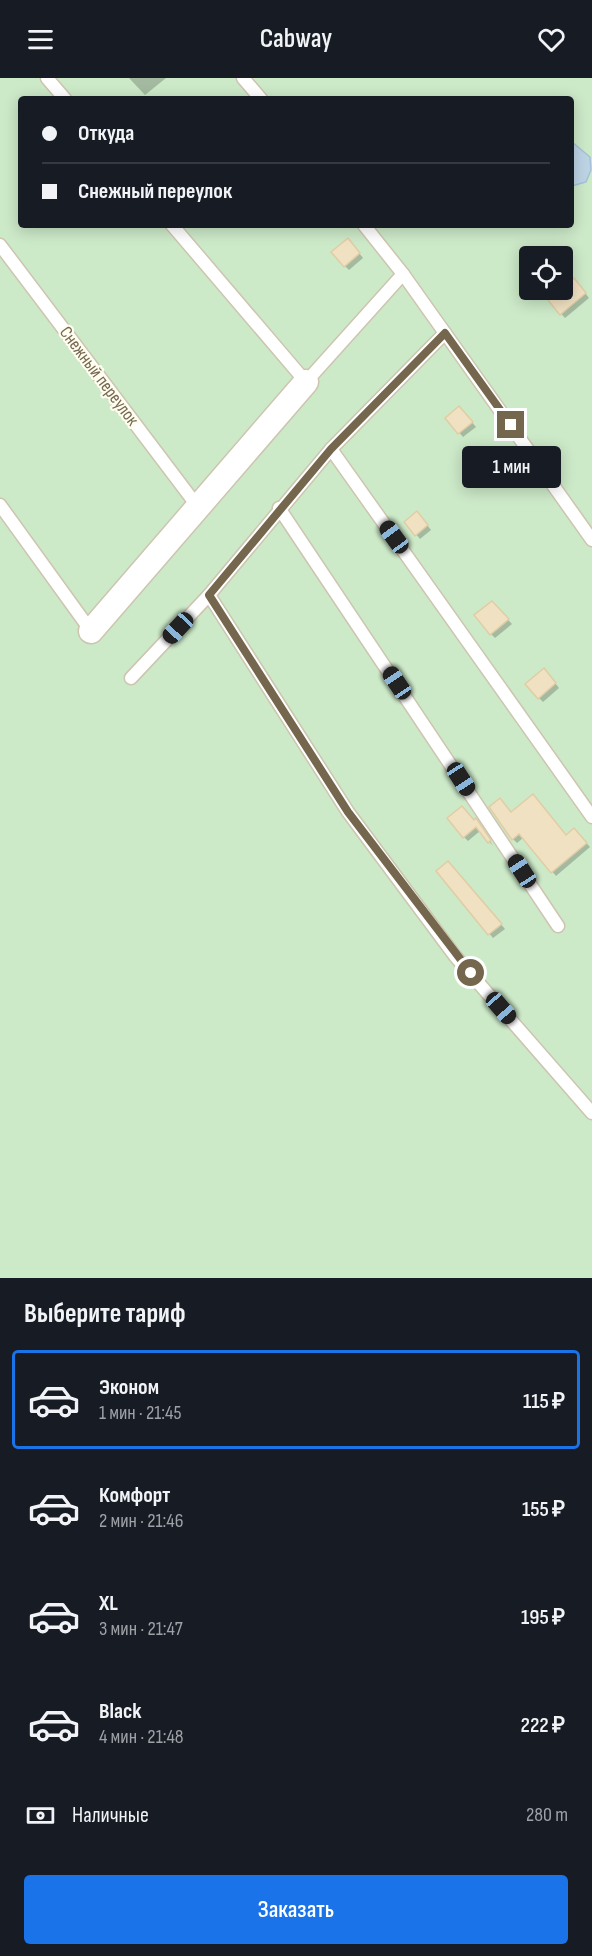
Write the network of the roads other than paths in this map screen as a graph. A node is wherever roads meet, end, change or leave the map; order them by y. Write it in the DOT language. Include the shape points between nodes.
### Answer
graph roads {
  1 [pos="47,78"];
  2 [pos="243,78"];
  3 [pos="62,96"];
  4 [pos="258,96"];
  5 [pos="175,228"];
  6 [pos="366,228"];
  7 [pos="0,245"];
  8 [pos="403,274"];
  9 [pos="445,333"];
  10 [pos="306,382"];
  11 [pos="331,449"];
  12 [pos="0,505"];
  13 [pos="198,507"];
  14 [pos="279,508"];
  15 [pos="592,540"];
  16 [pos="209,595"];
  17 [pos="91,631"];
  18 [pos="131,678"];
  19 [pos="592,817"];
  20 [pos="558,926"];
  21 [pos="592,1113"];
  1 -- 3 [label="lane"];
  2 -- 4 [label="lane"];
  5 -- 10 [label="lane"];
  6 -- 8 [label="lane"];
  7 -- 13 [label="lane, Снежный переулок"];
  8 -- 9 [label="lane"];
  8 -- 10 [label="lane"];
  9 -- 11 [label="lane"];
  9 -- 15 [label="lane"];
  10 -- 13 [label="street"];
  11 -- 14 [label="lane"];
  11 -- 19 [label="lane"];
  12 -- 17 [label="lane"];
  13 -- 17 [label="street"];
  14 -- 16 [label="lane"];
  14 -- 20 [label="lane"];
  16 -- 18 [label="lane"];
  16 -- 21 [label="lane" via="370,841 455,956"];
}
